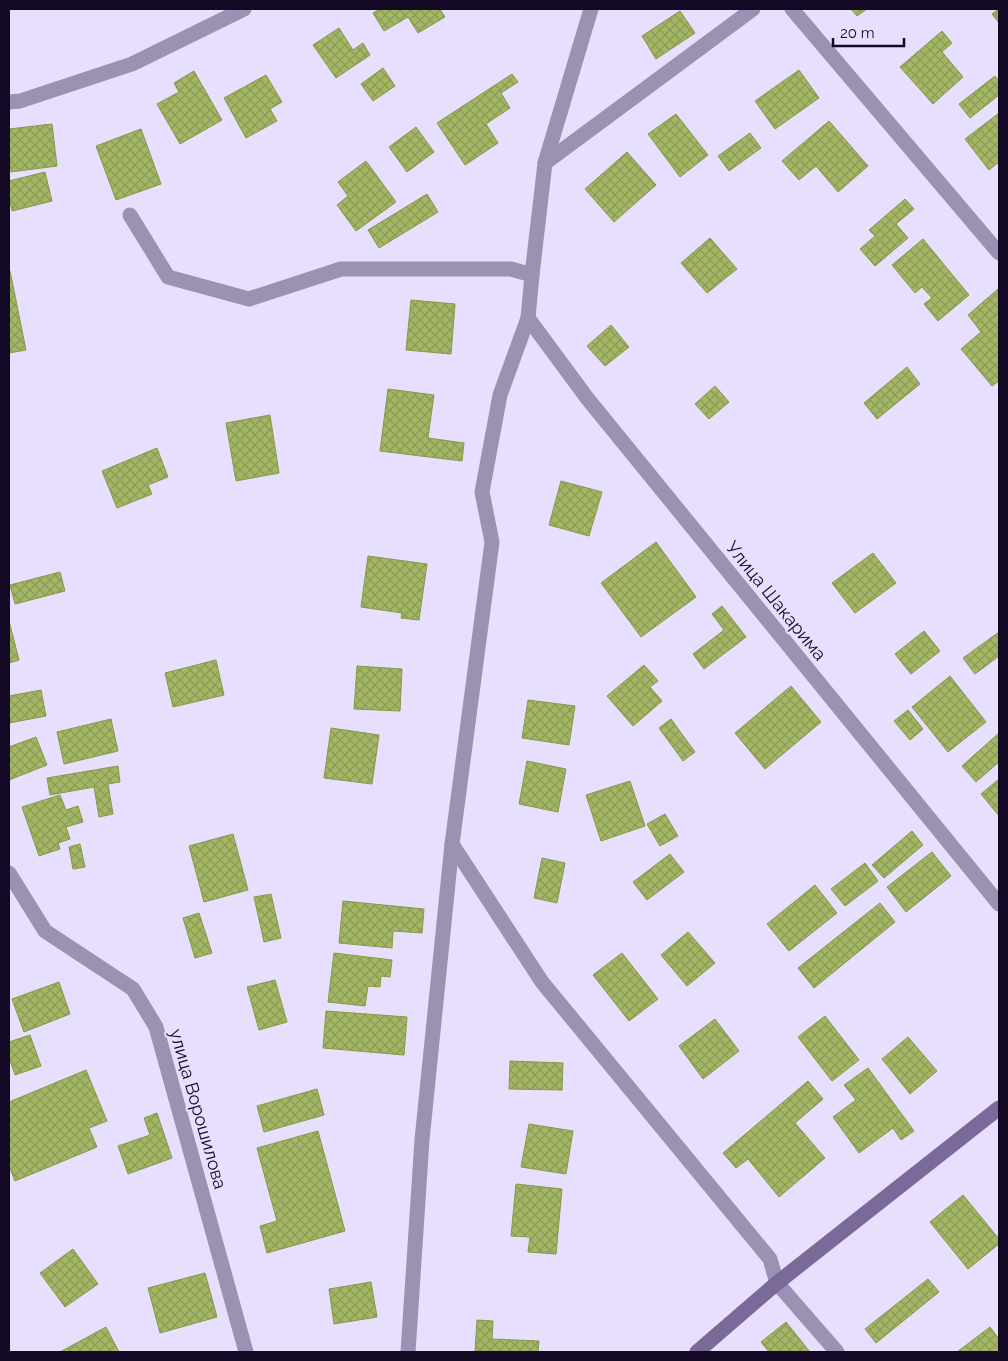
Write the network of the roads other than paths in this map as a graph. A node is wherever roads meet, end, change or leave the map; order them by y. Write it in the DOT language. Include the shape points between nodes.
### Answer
graph roads {
  1 [pos="244,9"];
  2 [pos="591,9"];
  3 [pos="754,9"];
  4 [pos="792,9"];
  5 [pos="9,102"];
  6 [pos="545,163"];
  7 [pos="130,215"];
  8 [pos="999,253"];
  9 [pos="532,274"];
  10 [pos="528,318"];
  11 [pos="452,844"];
  12 [pos="9,873"];
  13 [pos="999,904"];
  14 [pos="999,1108"];
  15 [pos="777,1283"];
  16 [pos="246,1352"];
  17 [pos="408,1352"];
  18 [pos="697,1352"];
  19 [pos="837,1352"];
  1 -- 5 [label="street" via="132,64"];
  2 -- 6 [label="street"];
  3 -- 6 [label="street"];
  4 -- 8 [label="street"];
  6 -- 9 [label="street"];
  7 -- 9 [label="street" via="168,277 248,299 341,269 511,269"];
  9 -- 10 [label="street"];
  10 -- 11 [label="street" via="500,395 482,492 492,542"];
  10 -- 13 [label="street, Улица Шакарима" via="587,398"];
  11 -- 15 [label="street" via="542,982 770,1259"];
  11 -- 17 [label="street" via="422,1140"];
  12 -- 16 [label="street, улица Ворошилова" via="45,931 133,989 156,1027"];
  14 -- 15 [label="street"];
  15 -- 18 [label="street"];
  15 -- 19 [label="street"];
}
